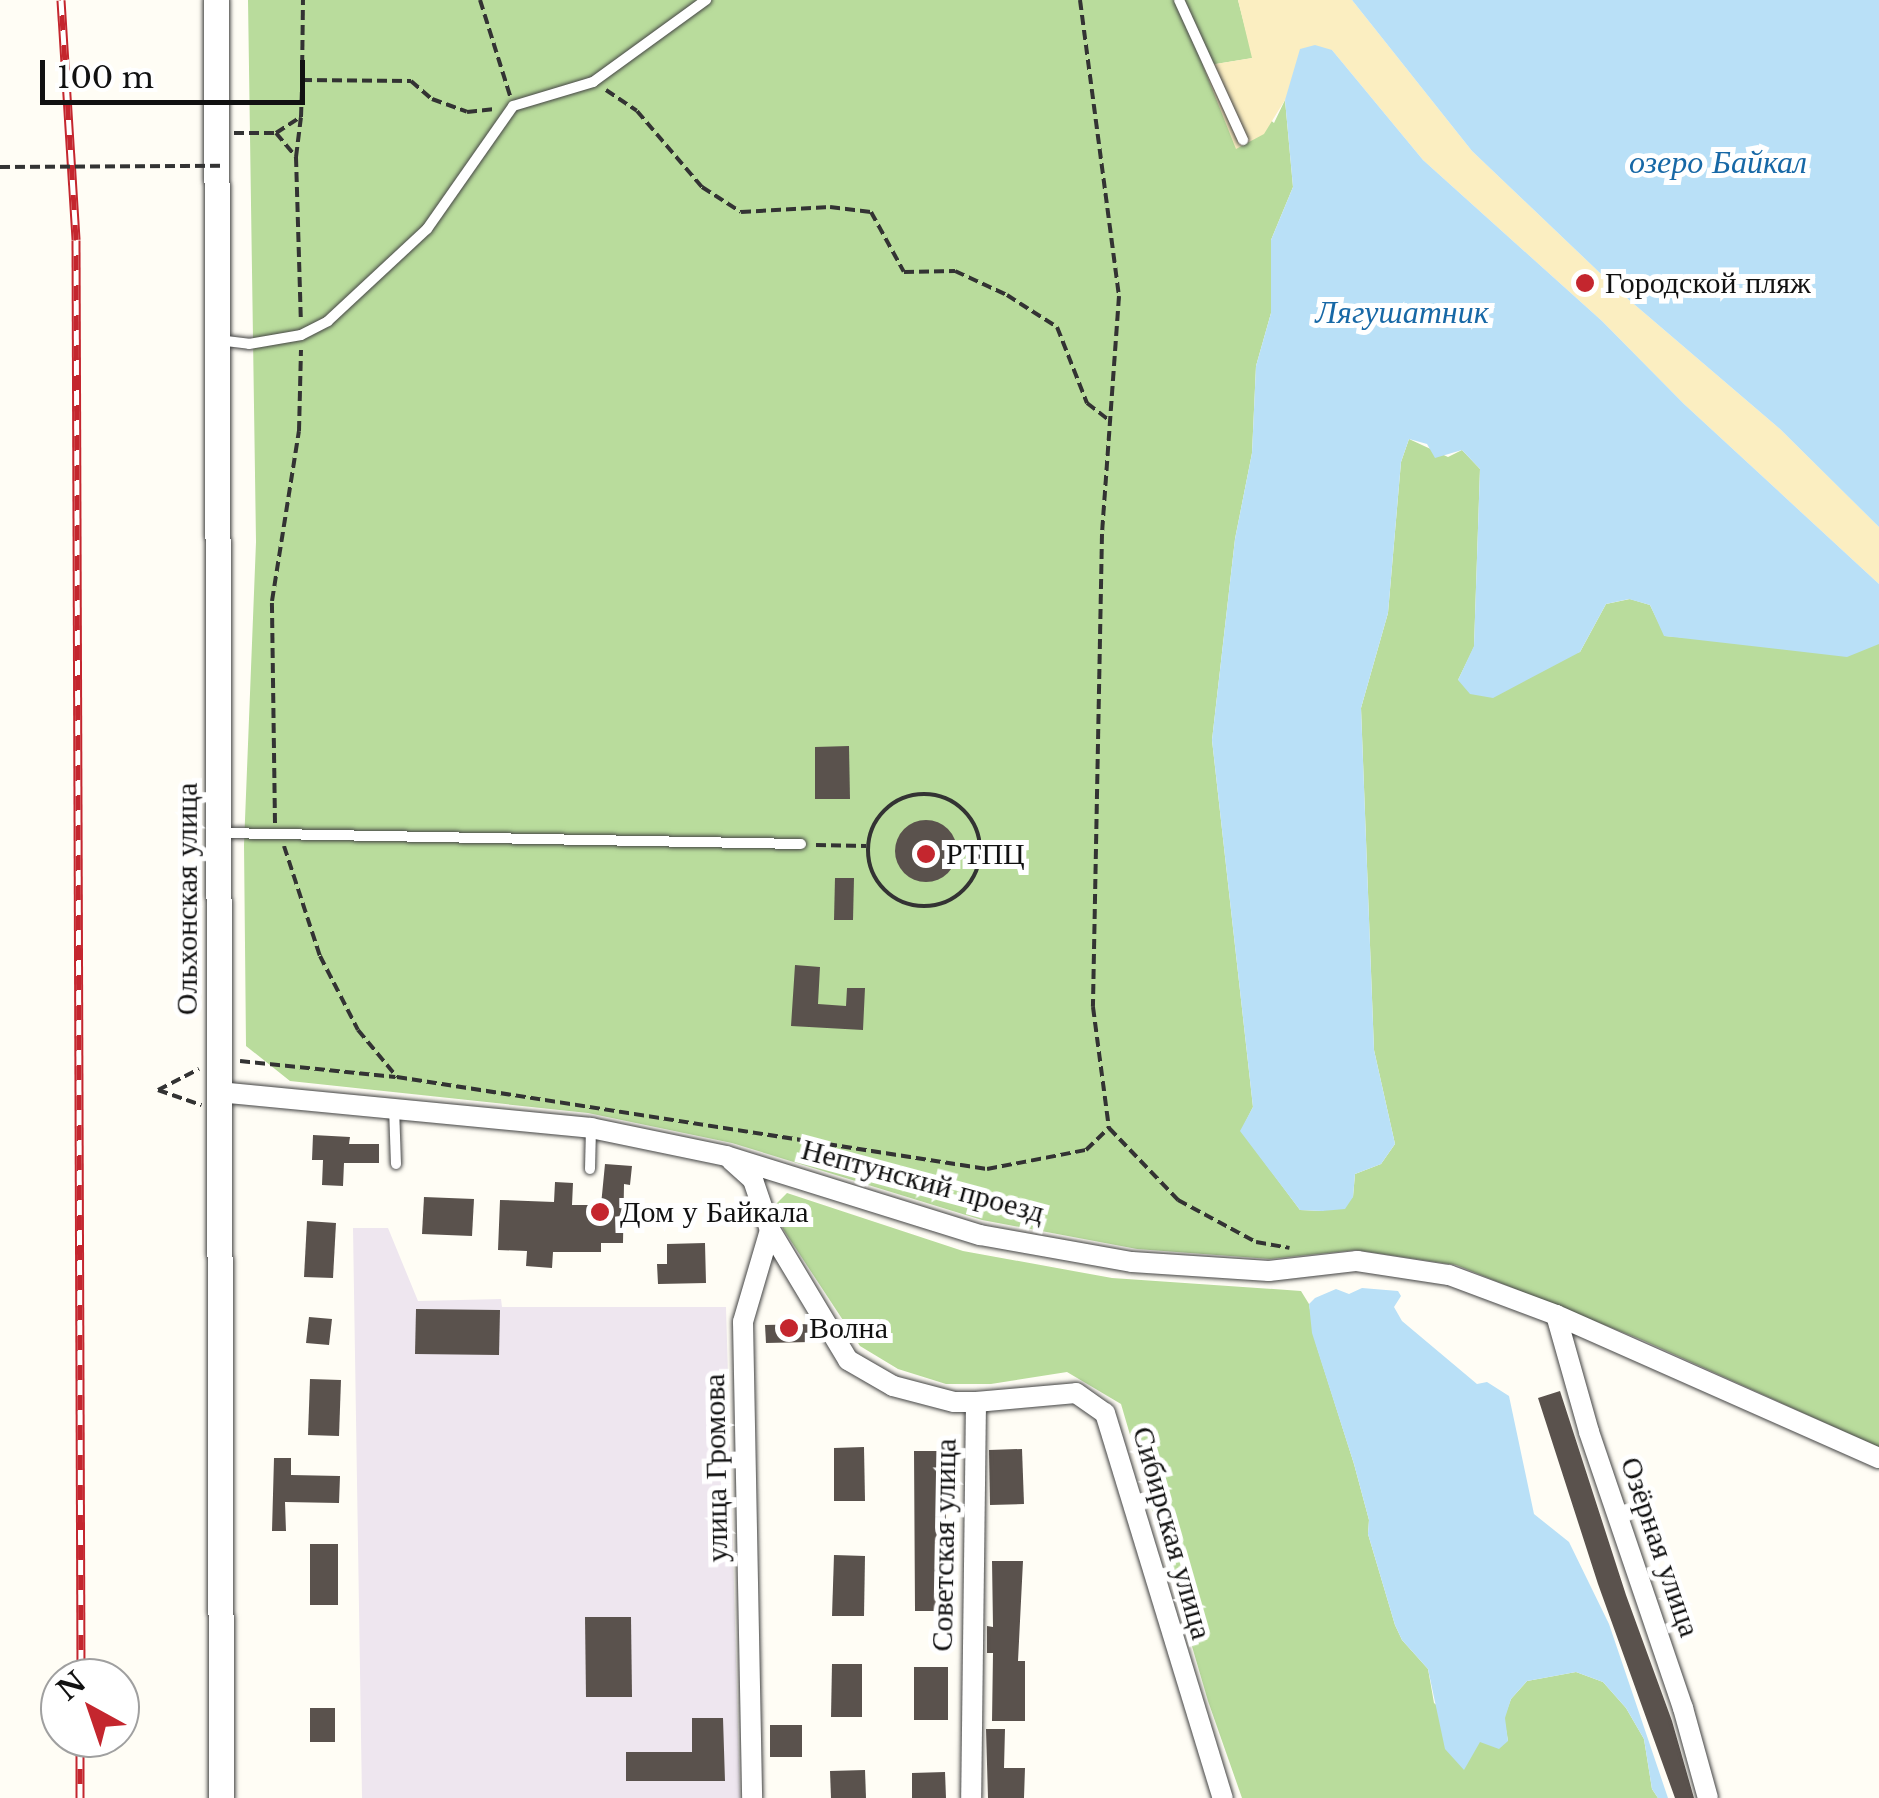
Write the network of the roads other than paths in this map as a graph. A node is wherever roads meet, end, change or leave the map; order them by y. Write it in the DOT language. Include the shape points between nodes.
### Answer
graph roads {
  1 [pos="216,0"];
  2 [pos="706,0"];
  3 [pos="1179,0"];
  4 [pos="1243,140"];
  5 [pos="218,340"];
  6 [pos="222,833"];
  7 [pos="801,844"];
  8 [pos="218,1102"];
  9 [pos="394,1106"];
  10 [pos="591,1128"];
  11 [pos="726,1156"];
  12 [pos="396,1164"];
  13 [pos="590,1169"];
  14 [pos="770,1230"];
  15 [pos="1556,1315"];
  16 [pos="976,1402"];
  17 [pos="1879,1458"];
  18 [pos="221,1798"];
  19 [pos="752,1798"];
  20 [pos="971,1798"];
  21 [pos="1223,1798"];
  22 [pos="1708,1798"];
  1 -- 5 [label="street, Ольхонская улица"];
  2 -- 5 [label="lane" via="593,82 513,106 427,229 328,320 302,335 249,344"];
  3 -- 4 [label="lane"];
  5 -- 6 [label="street, Ольхонская улица"];
  6 -- 7 [label="lane"];
  6 -- 8 [label="street, Ольхонская улица"];
  8 -- 9 [label="street, Нептунский проезд"];
  8 -- 18 [label="street, Ольхонская улица"];
  9 -- 10 [label="street, Нептунский проезд"];
  9 -- 12 [label="lane"];
  10 -- 11 [label="street, Нептунский проезд"];
  10 -- 13 [label="lane"];
  11 -- 14 [label="street" via="753,1180"];
  11 -- 15 [label="street, Нептунский проезд" via="980,1234 1212,1270 1357,1262 1449,1275"];
  14 -- 16 [label="street, Советская улица" via="848,1360 893,1386"];
  14 -- 19 [label="street, улица Громова" via="743,1322"];
  15 -- 17 [label="street, Нептунский проезд"];
  15 -- 22 [label="street, Озёрная улица"];
  16 -- 20 [label="street, Советская улица"];
  16 -- 21 [label="street, Сибирская улица" via="1076,1393 1105,1413"];
}
